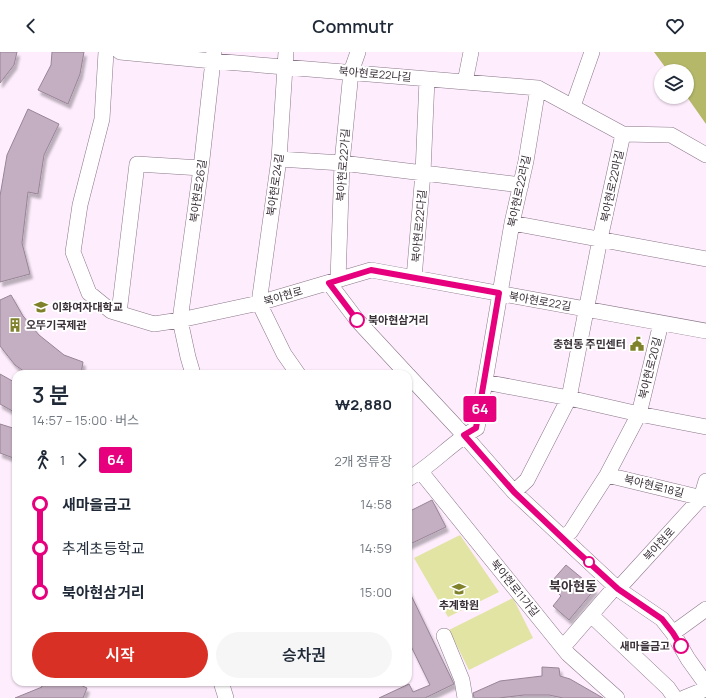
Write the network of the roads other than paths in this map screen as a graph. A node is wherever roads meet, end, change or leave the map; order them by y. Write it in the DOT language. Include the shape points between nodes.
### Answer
graph roads {
  1 [pos="106,52"];
  2 [pos="120,52"];
  3 [pos="286,52"];
  4 [pos="358,52"];
  5 [pos="471,52"];
  6 [pos="592,52"];
  7 [pos="214,57"];
  8 [pos="285,67"];
  9 [pos="351,72"];
  10 [pos="427,78"];
  11 [pos="465,82"];
  12 [pos="538,88"];
  13 [pos="573,106"];
  14 [pos="623,134"];
  15 [pos="706,155"];
  16 [pos="279,159"];
  17 [pos="342,163"];
  18 [pos="201,168"];
  19 [pos="424,173"];
  20 [pos="521,186"];
  21 [pos="512,224"];
  22 [pos="600,239"];
  23 [pos="706,259"];
  24 [pos="414,278"];
  25 [pos="334,281"];
  26 [pos="499,293"];
  27 [pos="259,302"];
  28 [pos="586,309"];
  29 [pos="119,313"];
  30 [pos="180,320"];
  31 [pos="661,322"];
  32 [pos="706,330"];
  33 [pos="192,370"];
  34 [pos="295,370"];
  35 [pos="404,370"];
  36 [pos="412,378"];
  37 [pos="485,382"];
  38 [pos="569,398"];
  39 [pos="639,414"];
  40 [pos="706,427"];
  41 [pos="464,435"];
  42 [pos="606,475"];
  43 [pos="414,476"];
  44 [pos="706,480"];
  45 [pos="514,492"];
  46 [pos="703,499"];
  47 [pos="563,538"];
  48 [pos="616,588"];
  49 [pos="706,609"];
  50 [pos="591,615"];
  51 [pos="673,633"];
  52 [pos="444,636"];
  53 [pos="563,647"];
  54 [pos="706,684"];
  55 [pos="222,686"];
  56 [pos="706,689"];
  57 [pos="226,698"];
  58 [pos="465,698"];
  59 [pos="617,698"];
  60 [pos="675,698"];
  61 [pos="684,698"];
  1 -- 29 [label="street, 북아현로" via="102,118 80,205 73,252 89,293 111,311"];
  2 -- 7 [label="street"];
  3 -- 8 [label="street, 북아현로24길"];
  4 -- 9 [label="street, 북아현로22가길"];
  5 -- 11 [label="street"];
  6 -- 13 [label="street"];
  7 -- 8 [label="street"];
  7 -- 18 [label="street, 북아현로26길"];
  8 -- 9 [label="street, 북아현로22나길"];
  8 -- 16 [label="street, 북아현로24길"];
  9 -- 10 [label="street, 북아현로22나길"];
  9 -- 17 [label="street, 북아현로22가길"];
  10 -- 11 [label="street, 북아현로22나길"];
  10 -- 19 [label="street, 북아현로22다길"];
  11 -- 12 [label="street, 북아현로22나길"];
  12 -- 13 [label="street, 북아현로22나길"];
  12 -- 20 [label="street, 북아현로22라길"];
  13 -- 14 [label="street, 북아현로22나길"];
  14 -- 15 [label="street, 북아현로22나길" via="671,135"];
  14 -- 22 [label="street, 북아현로22마길"];
  16 -- 17 [label="street"];
  16 -- 27 [label="street, 북아현로24길"];
  17 -- 19 [label="street"];
  17 -- 25 [label="street, 북아현로22가길"];
  18 -- 29 [label="street" via="137,164"];
  18 -- 30 [label="street, 북아현로26길"];
  19 -- 20 [label="street, 북아현로22다길"];
  19 -- 24 [label="street, 북아현로22다길"];
  20 -- 21 [label="street, 북아현로22라길"];
  21 -- 22 [label="street"];
  21 -- 26 [label="street, 북아현로22라길"];
  22 -- 23 [label="street"];
  22 -- 28 [label="street, 북아현로22길"];
  24 -- 25 [label="street, 북아현로22길" via="371,270"];
  24 -- 26 [label="street, 북아현로22길"];
  25 -- 27 [label="street, 북아현로"];
  25 -- 35 [label="street" via="357,320"];
  26 -- 28 [label="street, 북아현로22길"];
  26 -- 37 [label="street"];
  27 -- 30 [label="street, 북아현로"];
  27 -- 34 [label="street" via="284,354"];
  28 -- 31 [label="street, 북아현로22길"];
  28 -- 38 [label="street"];
  29 -- 30 [label="street, 북아현로" via="154,324"];
  30 -- 33 [label="street"];
  31 -- 32 [label="street, 북아현로22길"];
  31 -- 39 [label="street, 북아현로20길"];
  36 -- 41 [label="street"];
  37 -- 38 [label="street, 북아현로20길"];
  37 -- 41 [label="street" via="476,428"];
  38 -- 39 [label="street, 북아현로20길"];
  38 -- 45 [label="street" via="527,480"];
  39 -- 40 [label="street, 북아현로20길"];
  39 -- 42 [label="street, 북아현로18길"];
  41 -- 43 [label="street"];
  41 -- 45 [label="street"];
  42 -- 46 [label="street, 북아현로18길"];
  42 -- 47 [label="street, 북아현로18길" via="571,531"];
  43 -- 53 [label="street, 북아현로11가길"];
  44 -- 46 [label="street"];
  45 -- 47 [label="street"];
  46 -- 48 [label="street, 북아현로"];
  47 -- 48 [label="street"];
  48 -- 50 [label="street, 북아현로"];
  48 -- 51 [label="street" via="662,619"];
  49 -- 51 [label="street"];
  50 -- 53 [label="street, 북아현로"];
  50 -- 60 [label="street" via="668,688"];
  51 -- 54 [label="street"];
  52 -- 58 [label="street" via="462,680"];
  53 -- 59 [label="street, 북아현로11가길"];
  55 -- 57 [label="street"];
  56 -- 61 [label="street"];
}
